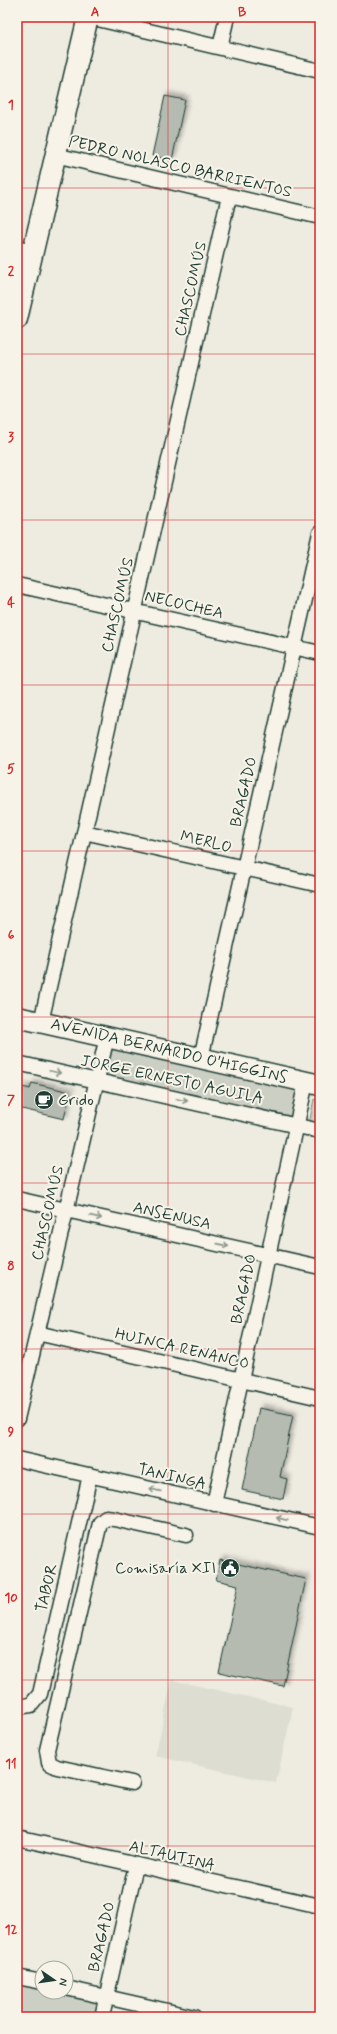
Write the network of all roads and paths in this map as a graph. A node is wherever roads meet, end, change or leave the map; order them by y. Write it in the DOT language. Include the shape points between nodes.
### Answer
graph roads {
  1 [pos="88,17"];
  2 [pos="227,17"];
  3 [pos="220,48"];
  4 [pos="320,71"];
  5 [pos="55,155"];
  6 [pos="230,196"];
  7 [pos="320,217"];
  8 [pos="25,251"];
  9 [pos="17,319"];
  10 [pos="320,533"];
  11 [pos="17,585"];
  12 [pos="134,612"];
  13 [pos="294,648"];
  14 [pos="320,653"];
  15 [pos="84,832"];
  16 [pos="244,868"];
  17 [pos="320,885"];
  18 [pos="17,1017"];
  19 [pos="41,1022"];
  20 [pos="107,1037"];
  21 [pos="201,1058"];
  22 [pos="17,1064"];
  23 [pos="96,1081"];
  24 [pos="313,1084"];
  25 [pos="297,1125"];
  26 [pos="320,1131"];
  27 [pos="17,1199"];
  28 [pos="66,1210"];
  29 [pos="268,1256"];
  30 [pos="320,1267"];
  31 [pos="37,1333"];
  32 [pos="241,1380"];
  33 [pos="320,1398"];
  34 [pos="17,1420"];
  35 [pos="17,1459"];
  36 [pos="90,1475"];
  37 [pos="214,1504"];
  38 [pos="320,1527"];
  39 [pos="186,1535"];
  40 [pos="54,1634"];
  41 [pos="72,1637"];
  42 [pos="17,1707"];
  43 [pos="132,1783"];
  44 [pos="17,1838"];
  45 [pos="136,1865"];
  46 [pos="320,1906"];
  47 [pos="17,1976"];
  48 [pos="34,1980"];
  49 [pos="74,1990"];
  50 [pos="106,1997"];
  51 [pos="102,2017"];
  52 [pos="194,2017"];
  1 -- 3 [label="street"];
  1 -- 5 [label="main road"];
  2 -- 3 [label="street"];
  3 -- 4 [label="street"];
  5 -- 6 [label="street, PEDRO NOLASCO BARRIENTOS"];
  5 -- 8 [label="main road"];
  6 -- 7 [label="street, PEDRO NOLASCO BARRIENTOS"];
  6 -- 12 [label="street, CHASCOMÚS"];
  8 -- 9 [label="main road"];
  10 -- 13 [label="street, BRAGADO"];
  11 -- 12 [label="street, NECOCHEA"];
  12 -- 13 [label="street, NECOCHEA"];
  12 -- 15 [label="street, CHASCOMÚS"];
  13 -- 14 [label="street, NECOCHEA"];
  13 -- 16 [label="street, BRAGADO"];
  15 -- 16 [label="street, MERLO"];
  15 -- 19 [label="street, CHASCOMÚS"];
  16 -- 17 [label="street, MERLO"];
  16 -- 21 [label="street, BRAGADO"];
  18 -- 19 [label="main road, AVENIDA BERNARDO O'HIGGINS"];
  19 -- 20 [label="main road, AVENIDA BERNARDO O'HIGGINS"];
  20 -- 21 [label="main road, AVENIDA BERNARDO O'HIGGINS"];
  20 -- 23 [label="street, CHASCOMÚS"];
  21 -- 24 [label="main road, AVENIDA BERNARDO O'HIGGINS"];
  22 -- 23 [label="street, JORGE ERNESTO AGUILA, one-way"];
  23 -- 25 [label="street, JORGE ERNESTO AGUILA, one-way"];
  23 -- 28 [label="street, CHASCOMÚS"];
  24 -- 25 [label="street, BRAGADO"];
  25 -- 26 [label="street, JORGE ERNESTO AGUILA"];
  25 -- 29 [label="street, BRAGADO"];
  27 -- 28 [label="street, ANSENUSA"];
  28 -- 29 [label="street, ANSENUSA, one-way"];
  28 -- 31 [label="street, CHASCOMÚS"];
  29 -- 30 [label="street, ANSENUSA"];
  29 -- 32 [label="street, BRAGADO"];
  31 -- 32 [label="street, HUINCA RENANCO"];
  31 -- 34 [label="street, CHASCOMÚS"];
  32 -- 33 [label="street, HUINCA RENANCO"];
  32 -- 37 [label="street, BRAGADO"];
  35 -- 36 [label="street, TANINGA"];
  37 -- 36 [label="street, TANINGA, one-way"];
  36 -- 40 [label="street, TABOR"];
  38 -- 37 [label="street, TANINGA, one-way"];
  39 -- 41 [label="street" via="106,1518 100,1523"];
  40 -- 41 [label="street"];
  40 -- 42 [label="street, TABOR" via="40,1694 31,1705"];
  41 -- 43 [label="street" via="47,1750 49,1763 57,1767"];
  44 -- 45 [label="street, ALTAUTINA"];
  45 -- 46 [label="street, ALTAUTINA"];
  45 -- 50 [label="street, BRAGADO"];
  47 -- 48 [label="street"];
  49 -- 50 [label="street"];
  50 -- 51 [label="street, BRAGADO"];
  50 -- 52 [label="street"];
}
